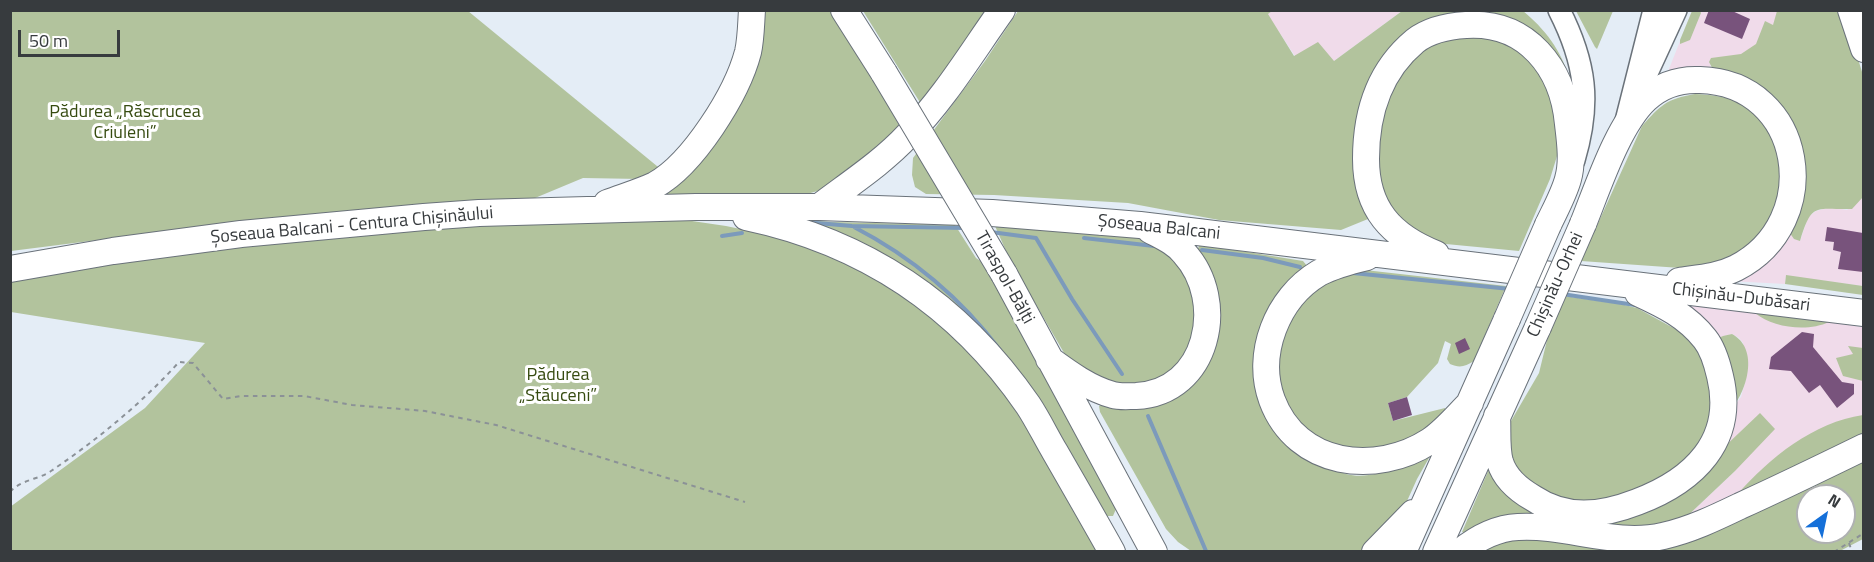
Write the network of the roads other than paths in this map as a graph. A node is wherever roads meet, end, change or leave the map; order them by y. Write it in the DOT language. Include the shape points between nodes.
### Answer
graph roads {
  1 [pos="752,10"];
  2 [pos="844,10"];
  3 [pos="1002,10"];
  4 [pos="1559,10"];
  5 [pos="1654,10"];
  6 [pos="1676,10"];
  7 [pos="1851,10"];
  8 [pos="1863,49"];
  9 [pos="1631,106"];
  10 [pos="1623,130"];
  11 [pos="1569,178"];
  12 [pos="696,207"];
  13 [pos="819,207"];
  14 [pos="589,210"];
  15 [pos="1140,225"];
  16 [pos="1381,254"];
  17 [pos="1464,265"];
  18 [pos="10,269"];
  19 [pos="1619,284"];
  20 [pos="1650,287"];
  21 [pos="1863,313"];
  22 [pos="1049,359"];
  23 [pos="1470,403"];
  24 [pos="1497,416"];
  25 [pos="1863,447"];
  26 [pos="1430,492"];
  27 [pos="1141,527"];
  28 [pos="1112,552"];
  29 [pos="1154,552"];
  30 [pos="1174,552"];
  31 [pos="1375,552"];
  32 [pos="1403,552"];
  33 [pos="1436,552"];
  34 [pos="1460,552"];
  1 -- 14 [label="highway" via="749,50 741,73 698,146 678,168 655,184"];
  2 -- 22 [label="highway, Tiraspol-Bălți, bridge" via="1004,274"];
  3 -- 13 [label="highway" via="910,134"];
  4 -- 11 [label="main road, Chișinău-Orhei" via="1579,56 1584,88 1583,124"];
  5 -- 9 [label="main road, Chișinău-Orhei"];
  6 -- 9 [label="main road"];
  7 -- 8 [label="highway"];
  9 -- 10 [label="main road, Chișinău-Orhei"];
  10 -- 20 [label="highway" via="1645,100 1667,85 1692,80 1721,82 1751,95 1768,109 1785,136 1791,157 1789,207 1781,227 1757,256 1717,276"];
  10 -- 24 [label="highway, Chișinău-Orhei, bridge"];
  11 -- 17 [label="highway" via="1570,137 1564,100 1551,70 1534,47 1500,26 1475,24 1455,25 1417,40 1398,57 1376,94 1366,140 1366,170 1374,202 1388,225 1411,243"];
  11 -- 23 [label="highway, Chișinău-Orhei, bridge"];
  12 -- 13 [label="highway, Șoseaua Balcani"];
  12 -- 14 [label="highway, Șoseaua Balcani - Centura Chișinăului"];
  12 -- 28 [label="highway" via="801,230 855,253 911,285 953,318 982,346 1029,406"];
  13 -- 15 [label="highway, Șoseaua Balcani" via="992,213"];
  14 -- 18 [label="highway, Șoseaua Balcani - Centura Chișinăului" via="479,213 252,233"];
  15 -- 16 [label="highway, Șoseaua Balcani"];
  15 -- 22 [label="highway" via="1179,247 1201,278 1208,317 1197,358 1168,388 1124,397 1104,393"];
  16 -- 17 [label="highway, Șoseaua Balcani"];
  16 -- 23 [label="highway" via="1320,273 1298,290 1283,309 1267,351 1268,385 1279,413 1311,448 1340,460 1370,462 1405,454 1432,440"];
  17 -- 19 [label="highway, Șoseaua Balcani"];
  19 -- 20 [label="highway, Chișinău-Dubăsari"];
  19 -- 24 [label="highway" via="1671,308 1696,329 1713,352 1723,388 1723,409 1714,443 1699,465 1668,489 1627,506 1599,514 1569,514 1540,503 1507,475 1500,462"];
  20 -- 21 [label="highway, Chișinău-Dubăsari"];
  22 -- 27 [label="highway, Tiraspol-Bălți"];
  23 -- 26 [label="highway, Chișinău-Orhei"];
  24 -- 33 [label="highway, Chișinău-Orhei"];
  25 -- 34 [label="highway" via="1699,525 1662,537 1618,538 1517,527 1492,533"];
  26 -- 31 [label="highway"];
  26 -- 32 [label="highway, Chișinău-Orhei"];
  27 -- 29 [label="highway, Tiraspol-Bălți"];
  27 -- 30 [label="highway"];
}
